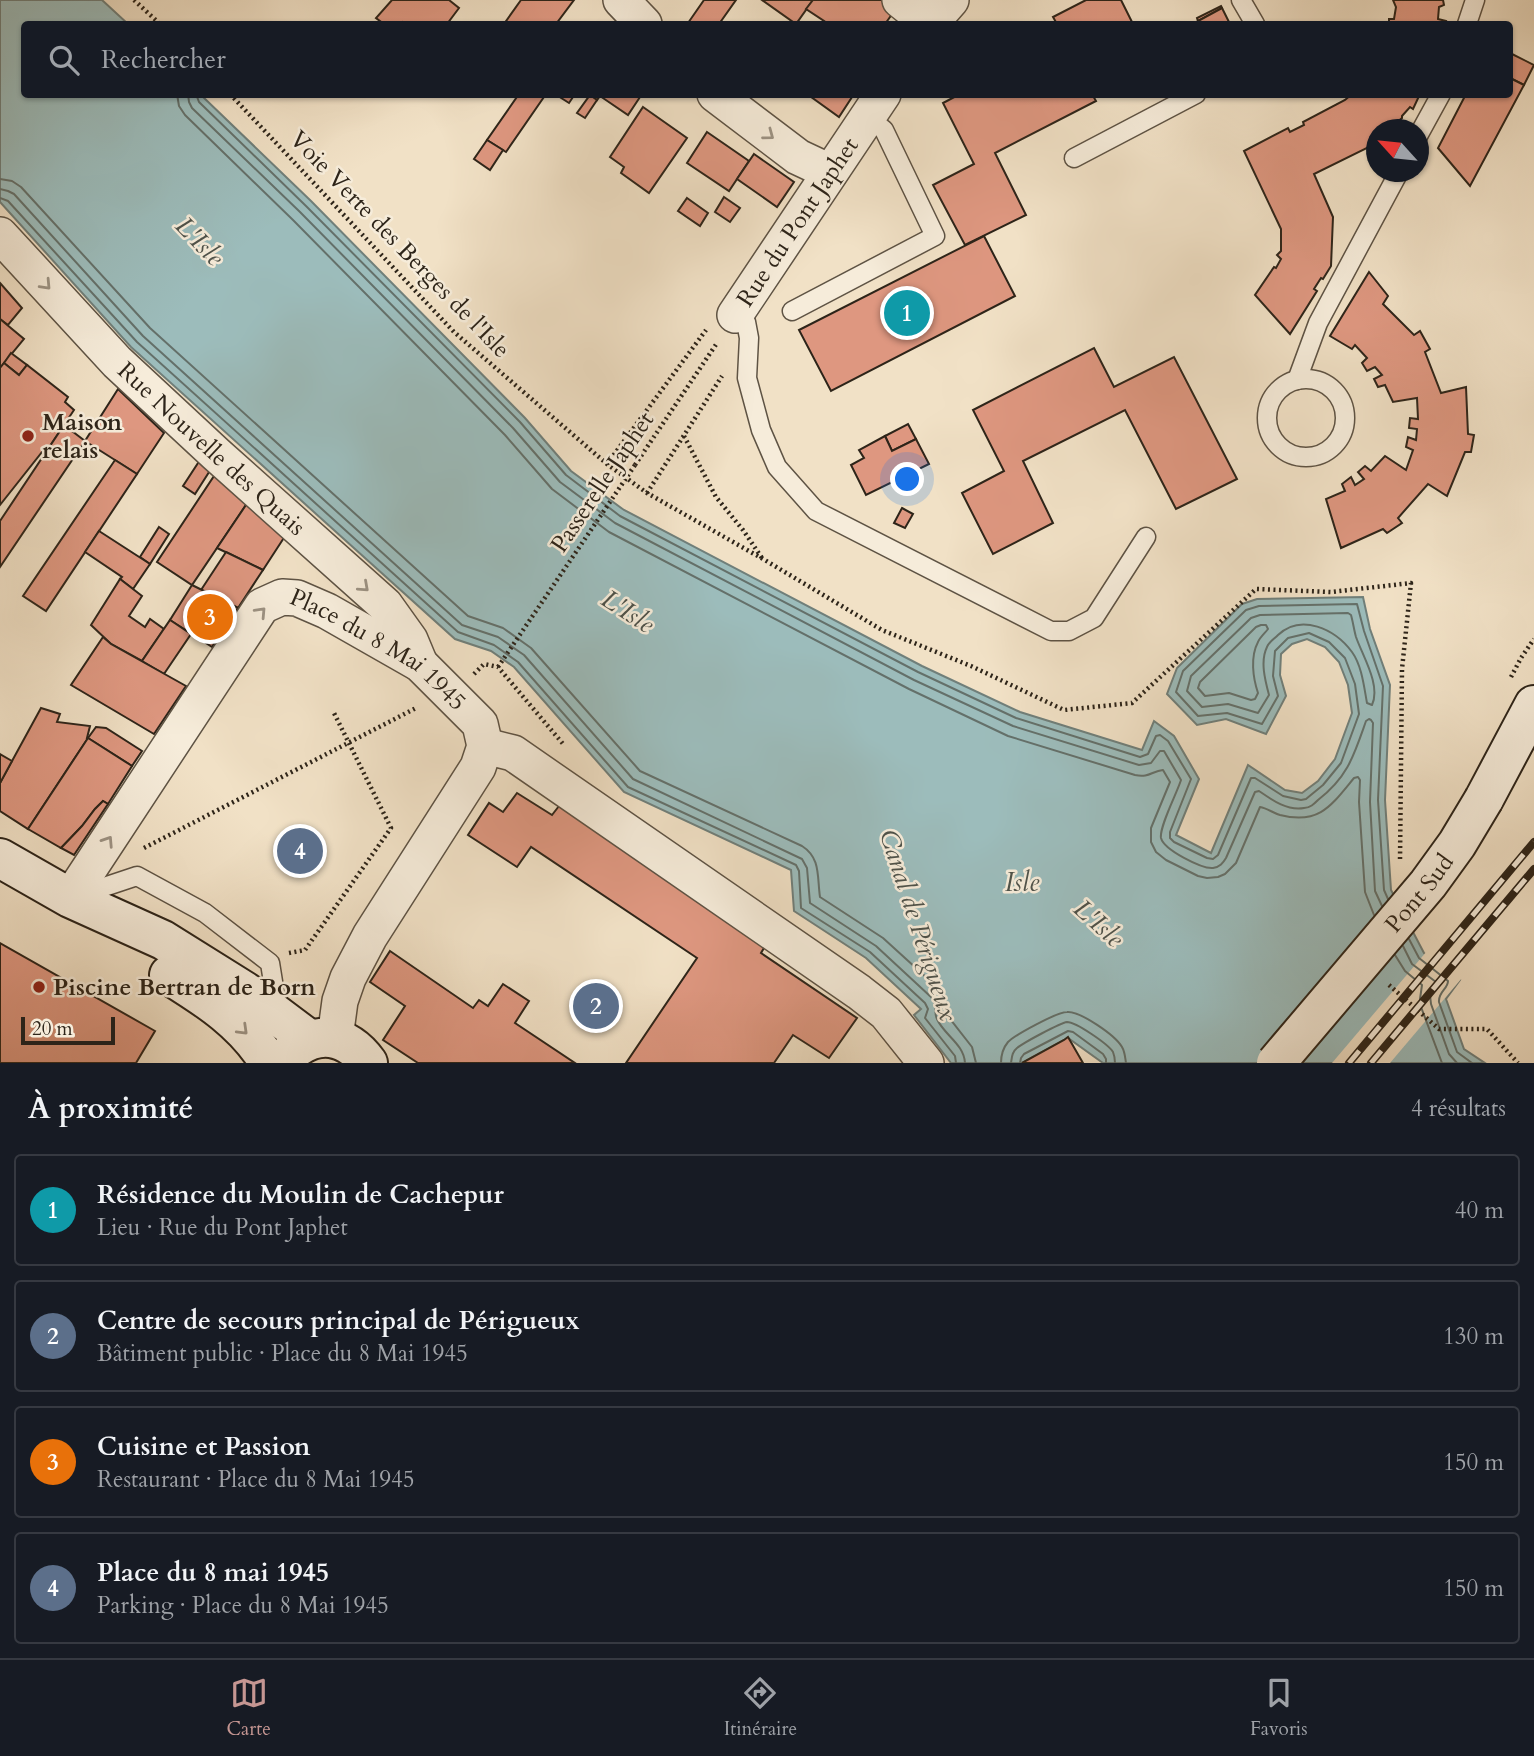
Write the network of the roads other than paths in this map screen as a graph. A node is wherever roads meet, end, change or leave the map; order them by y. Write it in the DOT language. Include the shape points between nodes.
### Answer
graph roads {
  1 [pos="621,0"];
  2 [pos="900,0"];
  3 [pos="951,0"];
  4 [pos="1241,0"];
  5 [pos="1475,0"];
  6 [pos="641,21"];
  7 [pos="926,21"];
  8 [pos="933,21"];
  9 [pos="1253,21"];
  10 [pos="1468,21"];
  11 [pos="720,98"];
  12 [pos="1188,98"];
  13 [pos="1439,98"];
  14 [pos="875,106"];
  15 [pos="1428,119"];
  16 [pos="1074,158"];
  17 [pos="830,172"];
  18 [pos="1394,182"];
  19 [pos="0,235"];
  20 [pos="792,311"];
  21 [pos="742,327"];
  22 [pos="1297,380"];
  23 [pos="1146,537"];
  24 [pos="420,664"];
  25 [pos="1521,693"];
  26 [pos="485,746"];
  27 [pos="0,858"];
  28 [pos="71,898"];
  29 [pos="309,1047"];
  30 [pos="269,1063"];
  31 [pos="368,1063"];
  32 [pos="926,1063"];
  33 [pos="1276,1063"];
  1 -- 6 [label="street"];
  2 -- 7 [label="street"];
  3 -- 8 [label="street"];
  4 -- 9 [label="lane"];
  5 -- 10 [label="lane"];
  11 -- 17 [label="street, one-way" via="798,157"];
  12 -- 16 [label="lane"];
  13 -- 15 [label="lane"];
  14 -- 17 [label="street, Rue du Pont Japhet"];
  14 -- 20 [label="lane" via="935,236"];
  17 -- 21 [label="street, Rue du Pont Japhet"];
  18 -- 22 [label="lane" via="1318,323"];
  19 -- 24 [label="street, Rue Nouvelle des Quais, one-way" via="117,362 385,605 410,640"];
  21 -- 23 [label="lane" via="747,378 761,430 778,467 816,511 1051,631 1069,631 1094,618"];
  22 -- 22 [label="lane" via="1323,382 1334,390 1345,412 1340,438 1321,454 1308,457 1284,451 1269,430 1270,404 1286,385"];
  24 -- 26 [label="street, Place du 8 Mai 1945" via="480,724"];
  28 -- 24 [label="street, Place du 8 Mai 1945, one-way" via="262,607 282,597 297,598"];
  25 -- 33 [label="main road, Pont Sud, bridge" via="1484,799 1457,844"];
  26 -- 29 [label="street" via="478,766 370,936 340,1001"];
  26 -- 32 [label="street" via="513,753 859,992 886,1013"];
  27 -- 28 [label="main road"];
  28 -- 29 [label="main road" via="163,940 279,1016"];
  28 -- 30 [label="main road, one-way" via="91,921 227,1014 252,1037"];
  29 -- 31 [label="main road" via="348,1043"];
}
